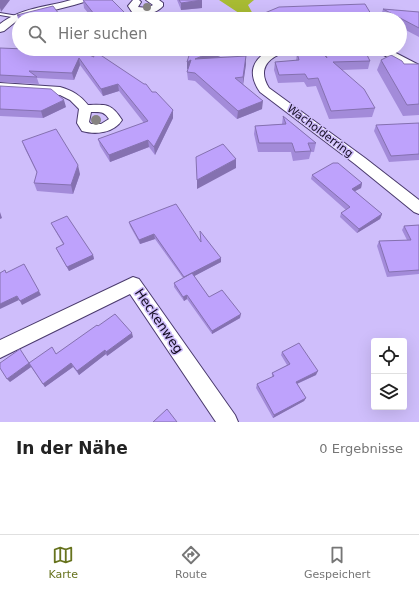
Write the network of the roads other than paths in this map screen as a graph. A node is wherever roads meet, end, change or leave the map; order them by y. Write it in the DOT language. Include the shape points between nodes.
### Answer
graph roads {
  1 [pos="81,0"];
  2 [pos="151,0"];
  3 [pos="135,1"];
  4 [pos="37,12"];
  5 [pos="142,12"];
  6 [pos="0,14"];
  7 [pos="12,16"];
  8 [pos="12,20"];
  9 [pos="0,29"];
  10 [pos="269,56"];
  11 [pos="393,56"];
  12 [pos="419,70"];
  13 [pos="0,88"];
  14 [pos="85,109"];
  15 [pos="419,208"];
  16 [pos="0,349"];
  17 [pos="228,422"];
  1 -- 4 [label="street"];
  2 -- 5 [label="street" via="158,3 158,6"];
  3 -- 5 [label="street" via="135,10"];
  6 -- 7 [label="lane"];
  8 -- 9 [label="street"];
  10 -- 15 [label="street, Wacholderring" via="261,61 256,71 264,90"];
  11 -- 12 [label="street"];
  13 -- 14 [label="street" via="60,90 74,95"];
  16 -- 17 [label="street, Heckenweg" via="133,284"];
}
